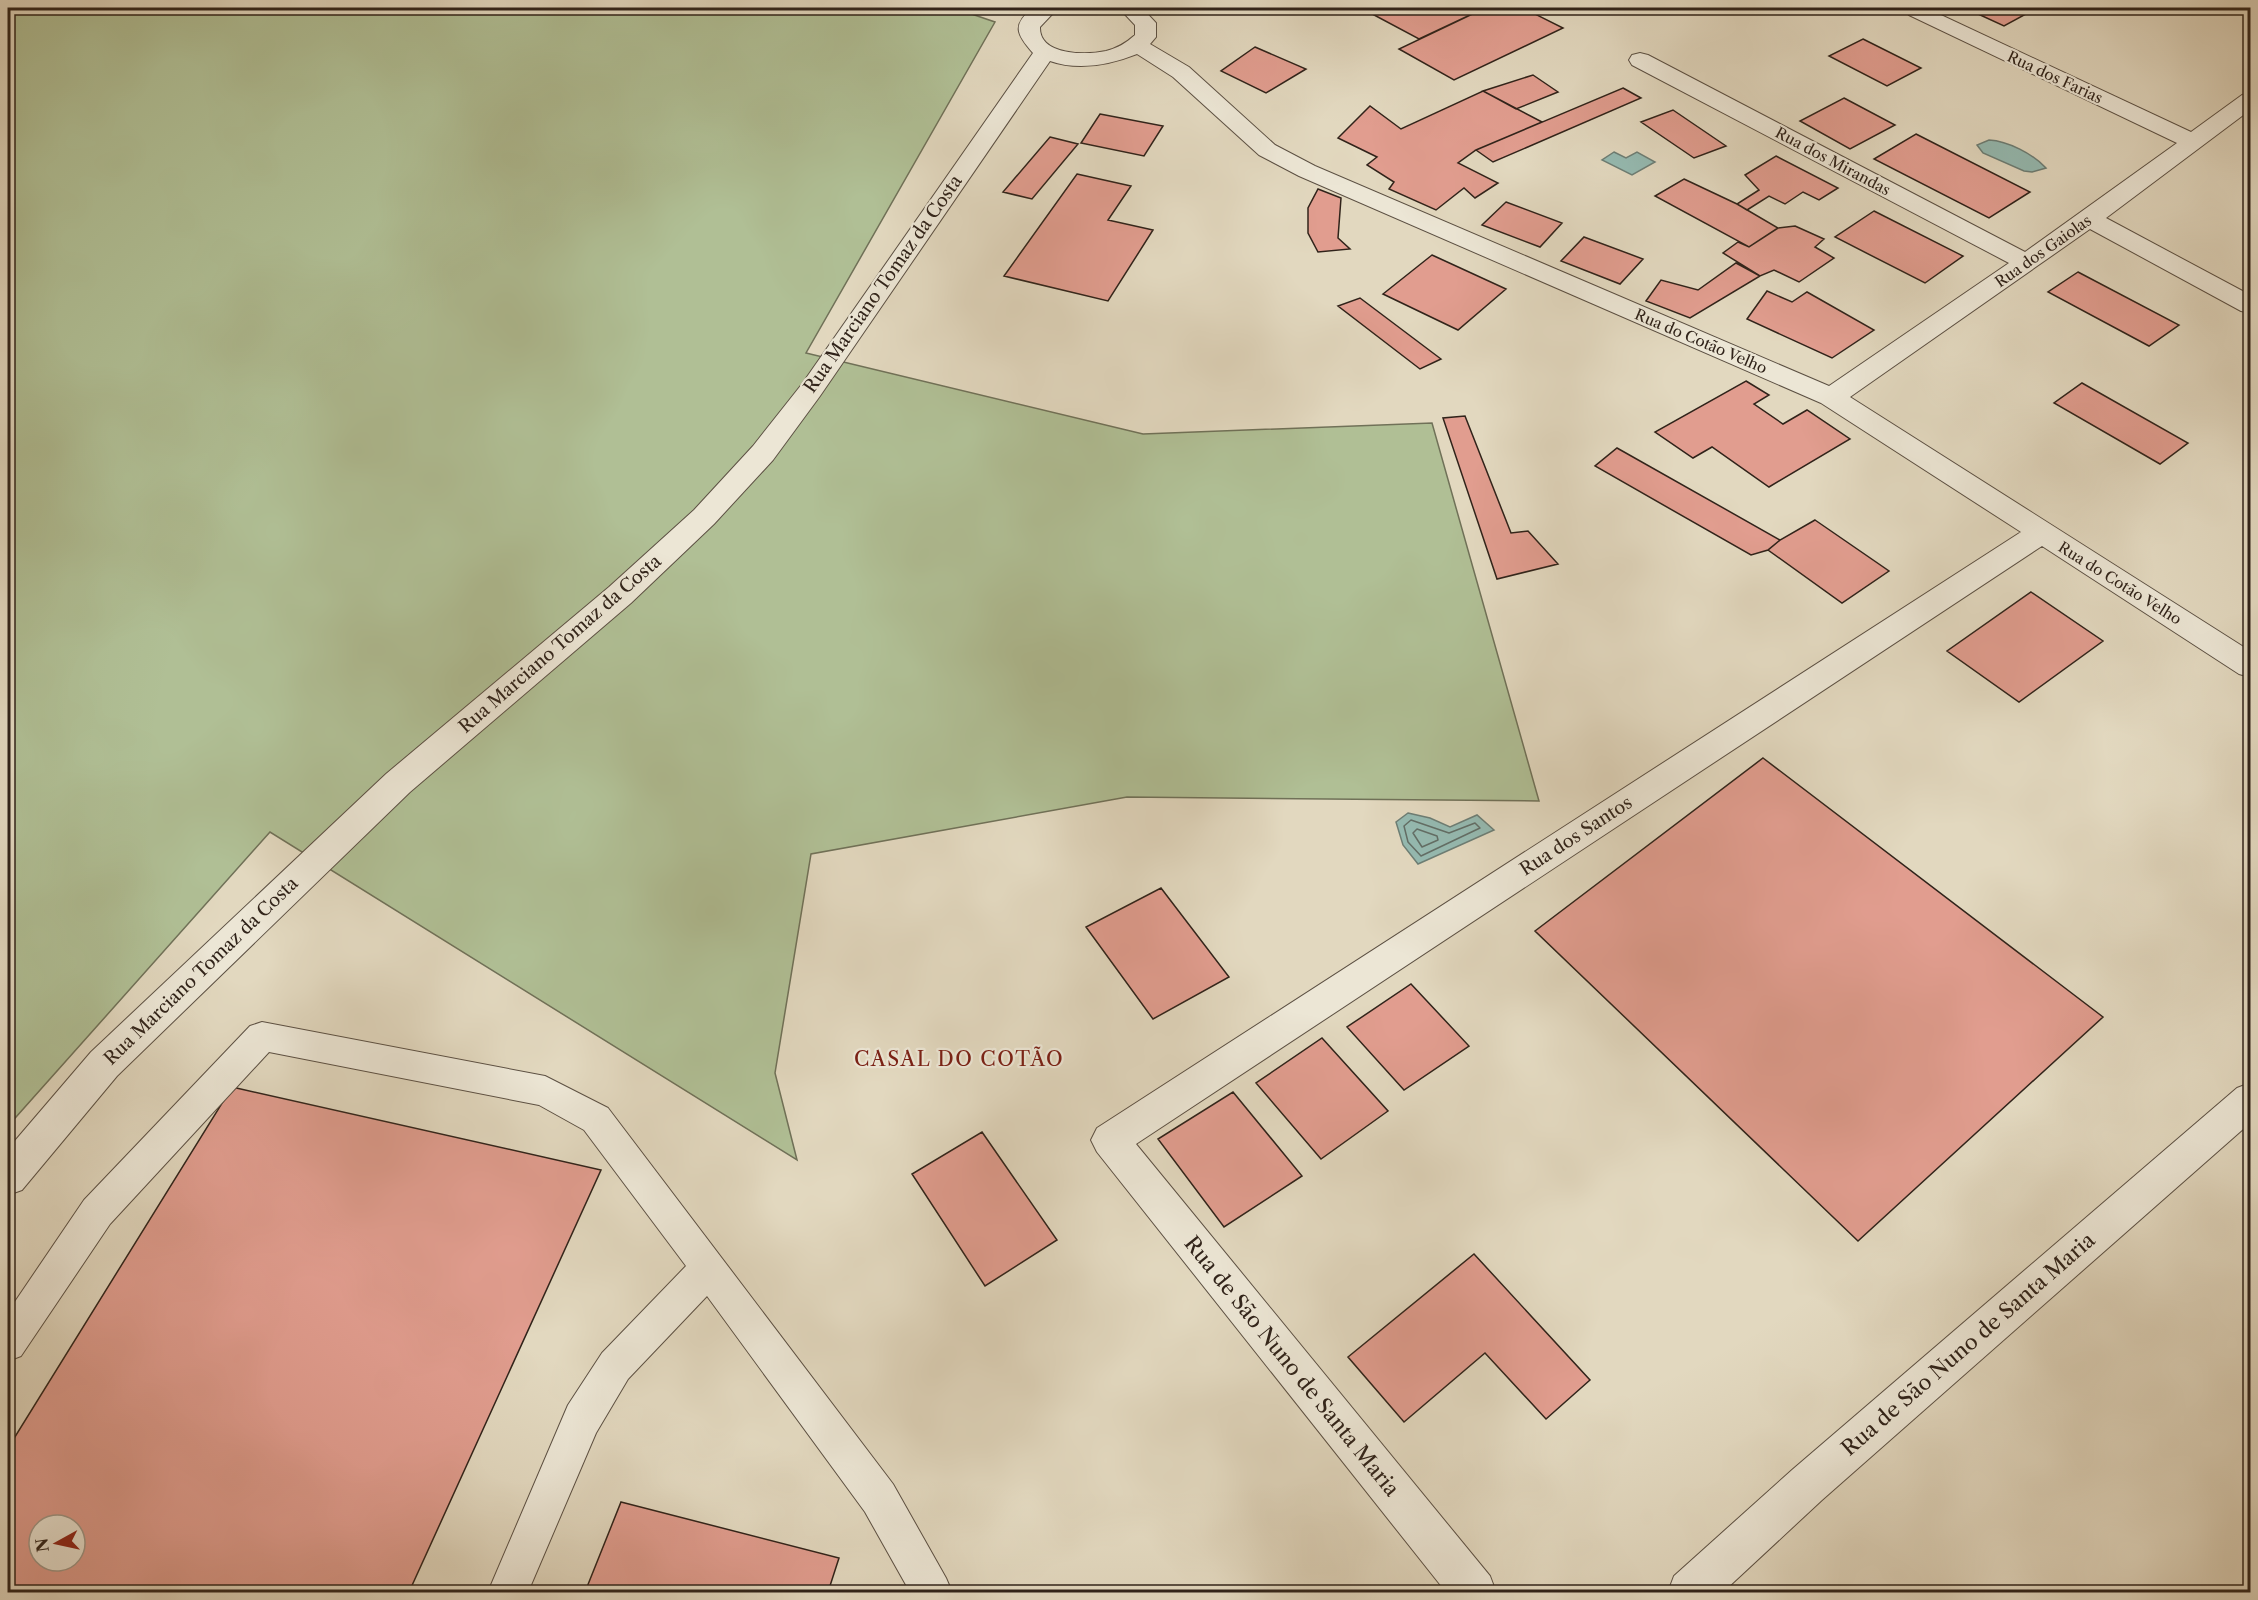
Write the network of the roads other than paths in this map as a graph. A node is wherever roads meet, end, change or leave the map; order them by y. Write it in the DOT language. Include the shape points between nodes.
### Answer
graph roads {
  1 [pos="1047,8"];
  2 [pos="1130,8"];
  3 [pos="1916,11"];
  4 [pos="1138,46"];
  5 [pos="1046,51"];
  6 [pos="1640,60"];
  7 [pos="2250,100"];
  8 [pos="2193,142"];
  9 [pos="2089,219"];
  10 [pos="2026,262"];
  11 [pos="2250,305"];
  12 [pos="1831,397"];
  13 [pos="2041,533"];
  14 [pos="2250,666"];
  15 [pos="2250,1100"];
  16 [pos="1110,1140"];
  17 [pos="8,1177"];
  18 [pos="709,1268"];
  19 [pos="8,1343"];
  20 [pos="508,1593"];
  21 [pos="932,1593"];
  22 [pos="1474,1593"];
  23 [pos="1690,1593"];
  1 -- 5 [label="street" via="1029,25 1035,44"];
  2 -- 4 [label="street" via="1140,14 1148,30"];
  3 -- 8 [label="street, Rua dos Farias"];
  4 -- 5 [label="street" via="1127,53 1094,60"];
  4 -- 12 [label="street, Rua do Cotão Velho" via="1181,72 1267,150 1307,171"];
  5 -- 17 [label="street, Rua Marciano Tomaz da Costa" via="763,453 711,509 620,595 389,791 104,1064"];
  6 -- 10 [label="street, Rua dos Mirandas"];
  7 -- 8 [label="street, Rua dos Gaiolas"];
  8 -- 9 [label="street, Rua dos Gaiolas"];
  9 -- 10 [label="street, Rua dos Gaiolas"];
  9 -- 11 [label="street"];
  10 -- 12 [label="street, Rua dos Gaiolas"];
  12 -- 13 [label="street, Rua do Cotão Velho"];
  13 -- 14 [label="street, Rua do Cotão Velho"];
  13 -- 16 [label="street, Rua dos Santos"];
  15 -- 23 [label="street, Rua de São Nuno de Santa Maria" via="1807,1485"];
  16 -- 22 [label="street, Rua de São Nuno de Santa Maria"];
  18 -- 19 [label="lane" via="596,1119 545,1091 262,1036 97,1212"];
  18 -- 20 [label="lane" via="615,1366 582,1419"];
  18 -- 21 [label="lane" via="879,1498"];
}
